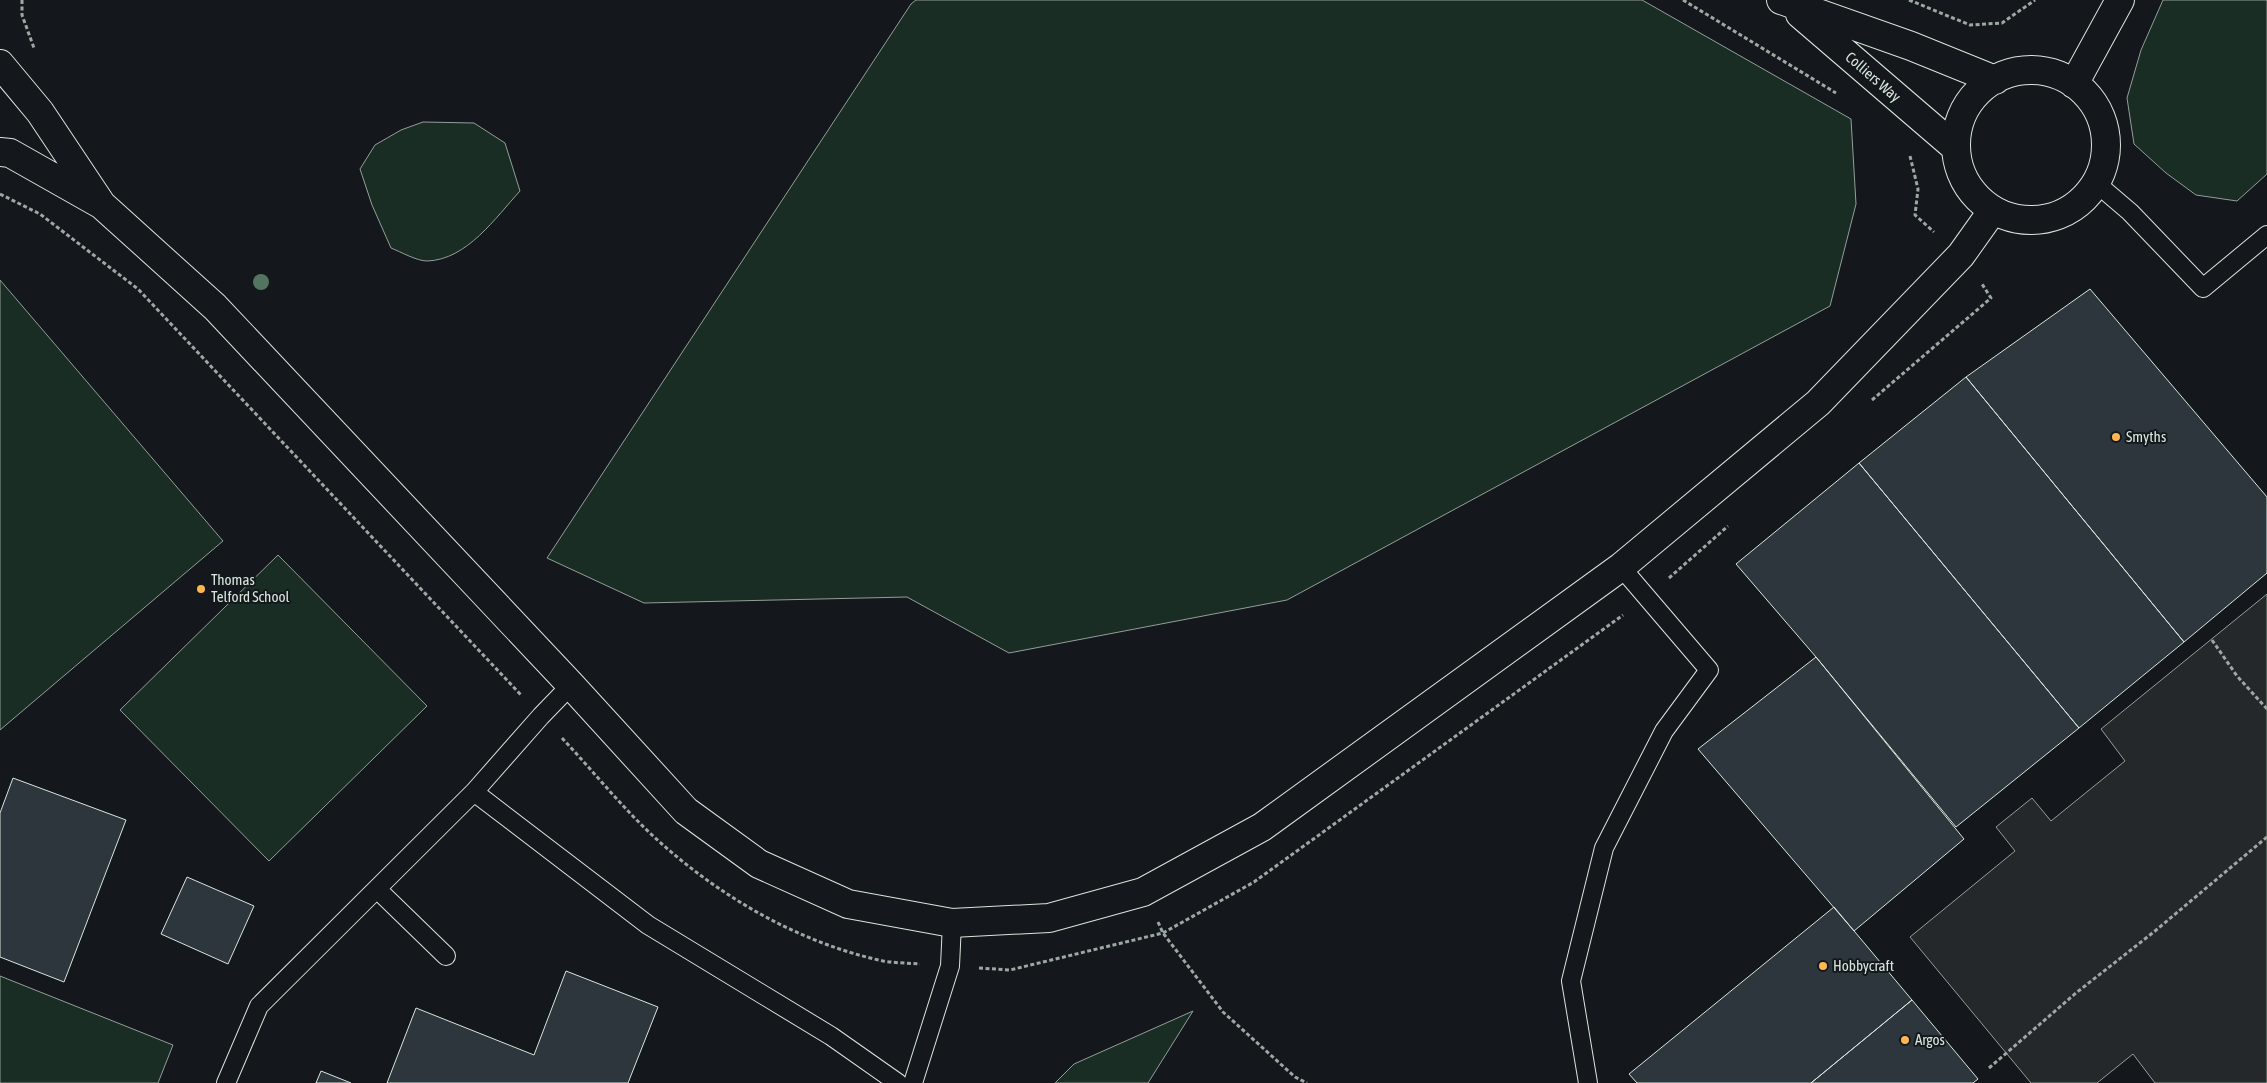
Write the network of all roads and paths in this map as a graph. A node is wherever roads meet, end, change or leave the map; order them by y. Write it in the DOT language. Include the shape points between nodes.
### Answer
graph roads {
  1 [pos="1683,0"];
  2 [pos="1909,0"];
  3 [pos="2035,0"];
  4 [pos="2120,0"];
  5 [pos="1785,2"];
  6 [pos="0,64"];
  7 [pos="1995,80"];
  8 [pos="2074,84"];
  9 [pos="1839,95"];
  10 [pos="1908,148"];
  11 [pos="1956,148"];
  12 [pos="0,152"];
  13 [pos="2096,183"];
  14 [pos="102,205"];
  15 [pos="1992,210"];
  16 [pos="2267,235"];
  17 [pos="1961,255"];
  18 [pos="1621,567"];
  19 [pos="2212,640"];
  20 [pos="571,685"];
  21 [pos="2267,710"];
  22 [pos="474,792"];
  23 [pos="2267,836"];
  24 [pos="378,890"];
  25 [pos="1143,892"];
  26 [pos="952,923"];
  27 [pos="446,956"];
  28 [pos="1990,1068"];
  29 [pos="226,1083"];
  30 [pos="898,1083"];
  31 [pos="913,1083"];
  32 [pos="1307,1083"];
  33 [pos="1588,1083"];
  1 -- 9 [label="path"];
  2 -- 3 [label="path" via="1970,25 2002,23"];
  4 -- 8 [label="street"];
  5 -- 7 [label="street, Colliers Way" via="1911,46"];
  5 -- 11 [label="street, Colliers Way"];
  6 -- 14 [label="street" via="40,112"];
  7 -- 8 [label="street" via="2014,72 2035,71 2056,75"];
  7 -- 11 [label="street" via="1978,92 1966,109 1958,128"];
  8 -- 13 [label="street" via="2090,99 2102,118 2106,140 2105,163"];
  10 -- 17 [label="path" via="1918,189 1915,215"];
  11 -- 15 [label="street" via="1966,184"];
  12 -- 14 [label="street" via="10,153"];
  13 -- 15 [label="street" via="2081,202 2061,214 2038,220 2014,219"];
  13 -- 16 [label="lane" via="2130,212 2203,288"];
  14 -- 20 [label="street" via="216,307"];
  15 -- 17 [label="street"];
  17 -- 18 [label="street" via="1818,403"];
  18 -- 25 [label="street" via="1262,826"];
  18 -- 33 [label="lane" via="1709,670 1664,731 1604,848 1571,981"];
  19 -- 21 [label="path" via="2237,676"];
  20 -- 22 [label="lane"];
  20 -- 26 [label="street" via="686,811 759,864 848,904"];
  22 -- 24 [label="lane"];
  22 -- 30 [label="lane" via="648,926 831,1036"];
  23 -- 28 [label="path"];
  24 -- 27 [label="lane"];
  24 -- 29 [label="lane" via="259,1006"];
  25 -- 26 [label="street" via="1049,918"];
  25 -- 32 [label="path" via="1163,933 1223,1012 1295,1077"];
  26 -- 31 [label="lane" via="950,966"];
}
